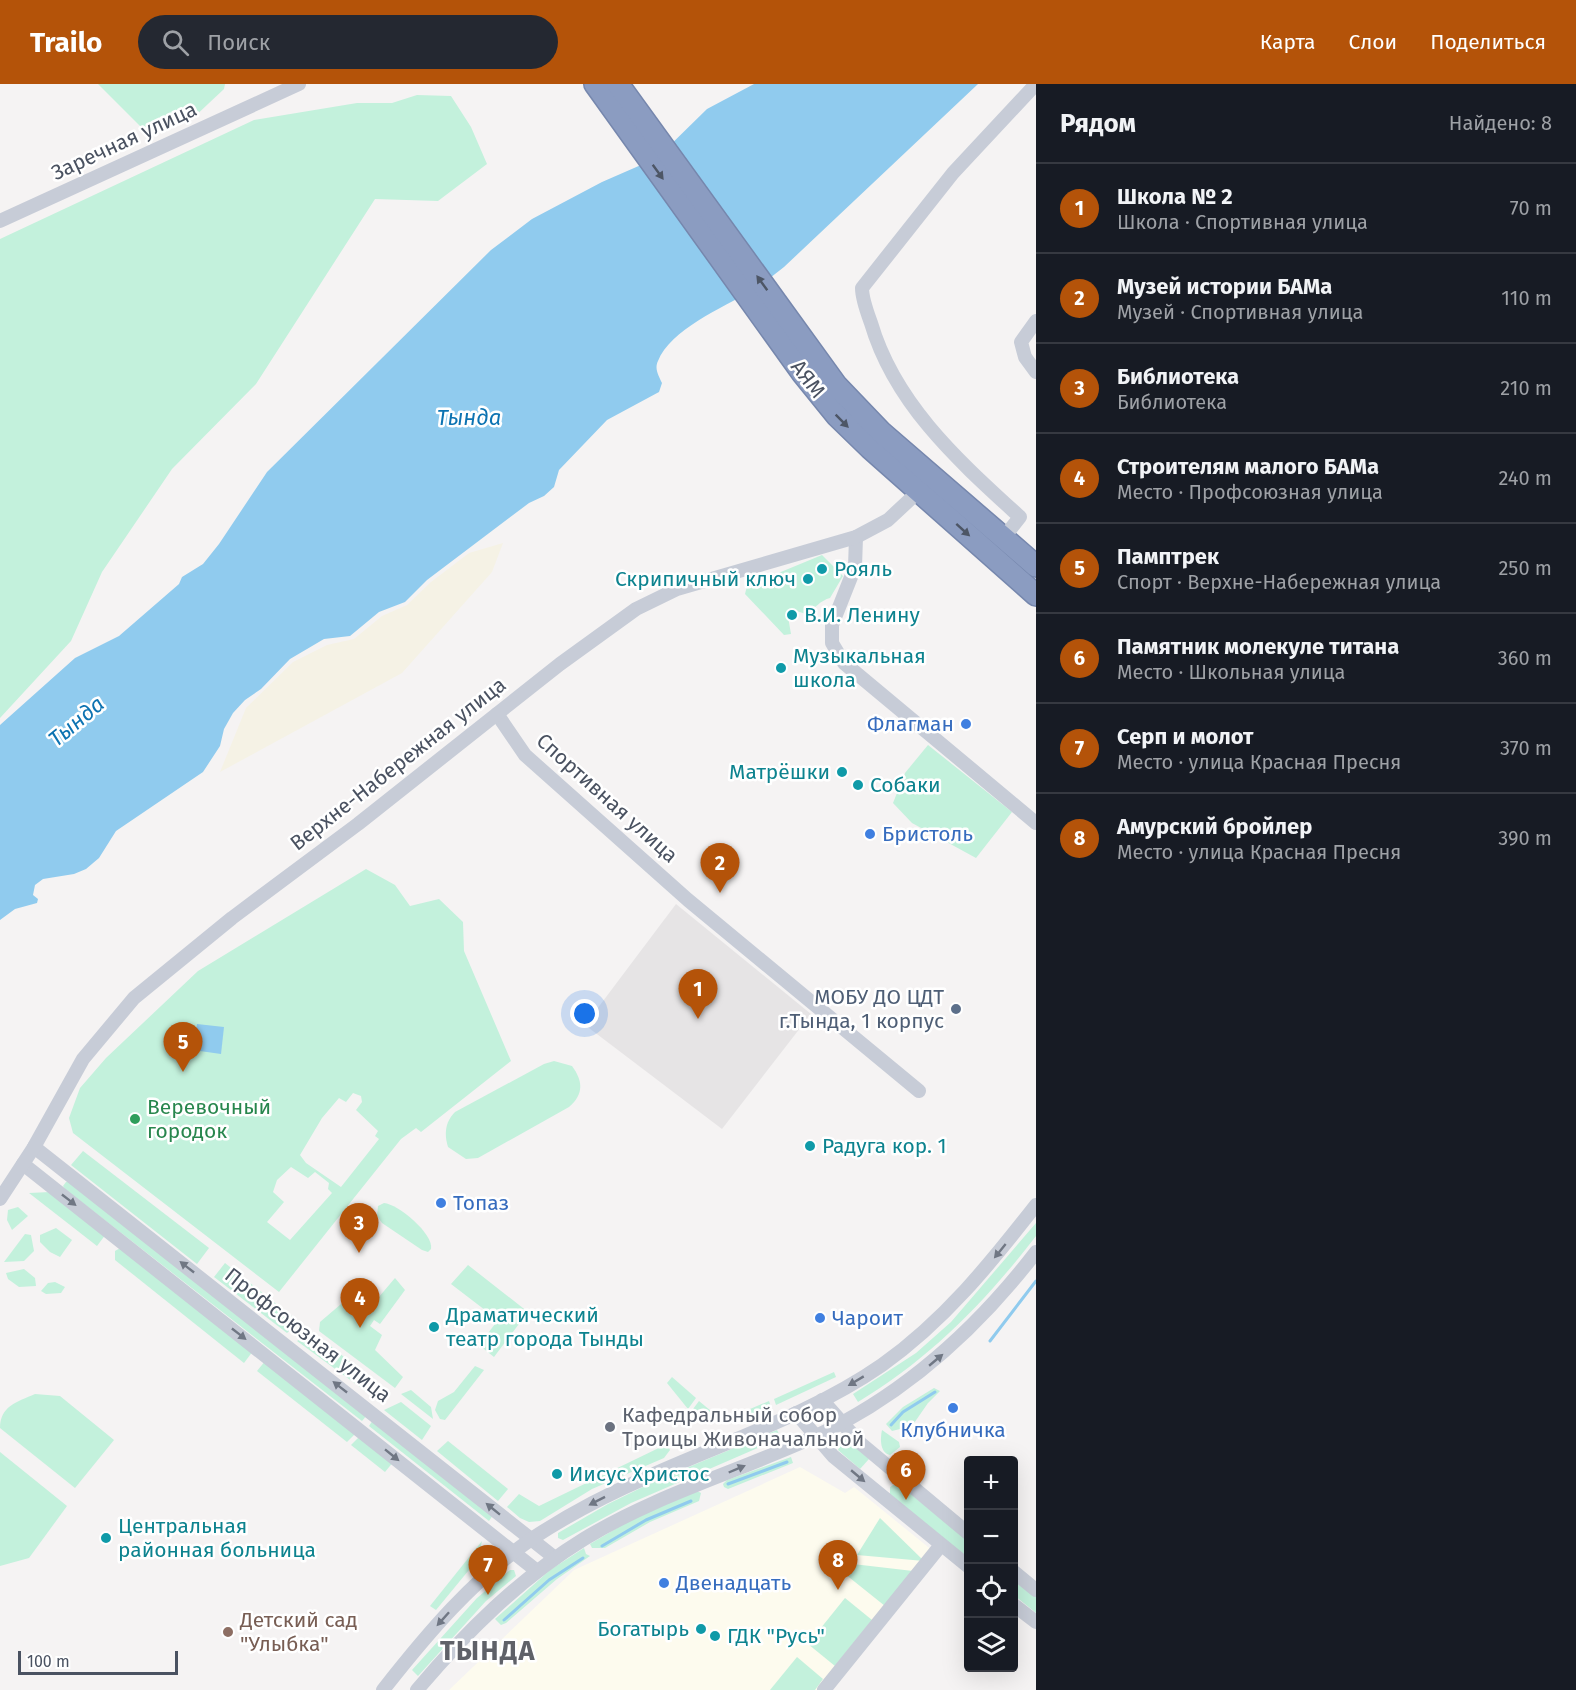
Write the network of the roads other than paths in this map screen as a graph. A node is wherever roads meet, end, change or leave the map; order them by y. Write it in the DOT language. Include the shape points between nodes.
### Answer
graph roads {
  1 [pos="299,84"];
  2 [pos="595,84"];
  3 [pos="618,84"];
  4 [pos="1036,84"];
  5 [pos="632,119"];
  6 [pos="0,221"];
  7 [pos="1036,321"];
  8 [pos="788,336"];
  9 [pos="1036,372"];
  10 [pos="919,491"];
  11 [pos="856,537"];
  12 [pos="1004,537"];
  13 [pos="1036,566"];
  14 [pos="1036,595"];
  15 [pos="496,714"];
  16 [pos="1036,823"];
  17 [pos="919,1091"];
  18 [pos="34,1147"];
  19 [pos="23,1164"];
  20 [pos="64,1170"];
  21 [pos="51,1186"];
  22 [pos="0,1199"];
  23 [pos="1036,1205"];
  24 [pos="1036,1252"];
  25 [pos="822,1400"];
  26 [pos="796,1413"];
  27 [pos="841,1422"];
  28 [pos="815,1436"];
  29 [pos="892,1471"];
  30 [pos="876,1492"];
  31 [pos="514,1526"];
  32 [pos="964,1530"];
  33 [pos="532,1539"];
  34 [pos="501,1542"];
  35 [pos="941,1545"];
  36 [pos="514,1553"];
  37 [pos="555,1558"];
  38 [pos="965,1564"];
  39 [pos="537,1571"];
  40 [pos="1018,1575"];
  41 [pos="1036,1590"];
  42 [pos="1018,1608"];
  43 [pos="1036,1622"];
  44 [pos="383,1690"];
  45 [pos="417,1690"];
  46 [pos="825,1690"];
  1 -- 6 [label="street, Заречная улица"];
  2 -- 5 [label="highway"];
  3 -- 5 [label="highway"];
  4 -- 12 [label="street" via="953,173 862,288 876,340 898,385 941,443 1020,518"];
  5 -- 8 [label="highway, АЯМ"];
  7 -- 9 [label="street" via="1020,342"];
  8 -- 10 [label="highway, АЯМ, one-way" via="837,416"];
  8 -- 12 [label="highway, АЯМ" via="853,404"];
  10 -- 11 [label="street, Верхне-Набережная улица" via="888,520"];
  10 -- 14 [label="highway, АЯМ, one-way"];
  11 -- 15 [label="street, Верхне-Набережная улица" via="656,598 626,616"];
  11 -- 16 [label="street" via="855,567 832,625 832,643 844,663"];
  12 -- 13 [label="highway, АЯМ"];
  15 -- 17 [label="street, Спортивная улица" via="525,755 651,868"];
  15 -- 18 [label="street, Верхне-Набережная улица" via="134,998 83,1059"];
  18 -- 19 [label="street, Верхне-Набережная улица"];
  18 -- 20 [label="street, Профсоюзная улица"];
  19 -- 21 [label="street, Профсоюзная улица"];
  19 -- 22 [label="street, Верхне-Набережная улица"];
  20 -- 21 [label="street"];
  31 -- 20 [label="street, Профсоюзная улица, one-way"];
  21 -- 34 [label="street, Профсоюзная улица, one-way"];
  23 -- 25 [label="street, one-way" via="937,1322 880,1367"];
  27 -- 24 [label="street, one-way" via="910,1381 952,1346"];
  25 -- 26 [label="street"];
  25 -- 27 [label="street"];
  26 -- 28 [label="street"];
  26 -- 33 [label="street, one-way" via="646,1477"];
  27 -- 28 [label="street"];
  27 -- 29 [label="street"];
  28 -- 30 [label="street, one-way"];
  37 -- 28 [label="street, one-way" via="615,1522"];
  29 -- 30 [label="street"];
  29 -- 32 [label="street"];
  30 -- 35 [label="street"];
  31 -- 33 [label="street, Профсоюзная улица"];
  31 -- 34 [label="street"];
  33 -- 36 [label="street"];
  33 -- 37 [label="street, Профсоюзная улица"];
  34 -- 36 [label="street, Профсоюзная улица"];
  35 -- 38 [label="street"];
  35 -- 46 [label="street"];
  36 -- 39 [label="street, Профсоюзная улица"];
  36 -- 44 [label="street, one-way" via="461,1598"];
  37 -- 39 [label="street"];
  39 -- 45 [label="street" via="481,1618"];
  40 -- 41 [label="street"];
  42 -- 43 [label="street"];
}
